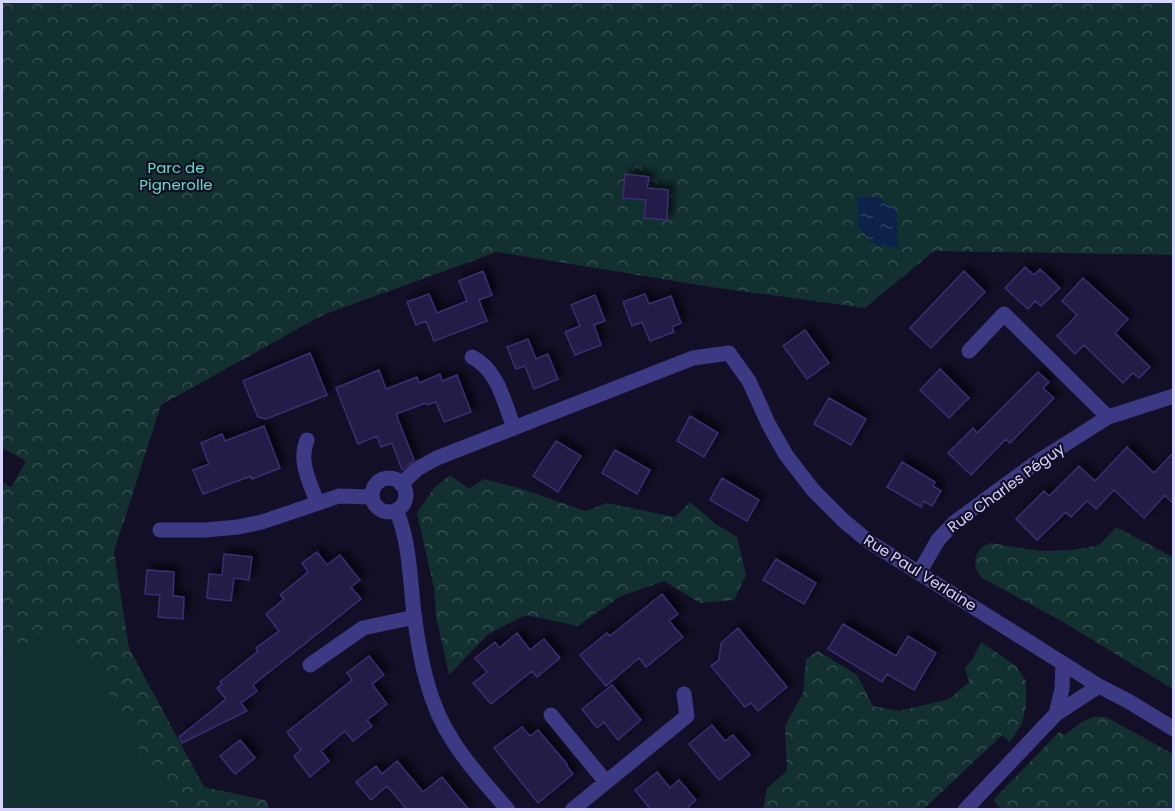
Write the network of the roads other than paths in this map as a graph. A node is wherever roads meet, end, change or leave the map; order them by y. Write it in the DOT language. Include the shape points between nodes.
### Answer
graph roads {
  1 [pos="969,351"];
  2 [pos="472,357"];
  3 [pos="1173,396"];
  4 [pos="1108,417"];
  5 [pos="514,428"];
  6 [pos="307,440"];
  7 [pos="401,484"];
  8 [pos="372,497"];
  9 [pos="317,502"];
  10 [pos="396,510"];
  11 [pos="160,530"];
  12 [pos="919,573"];
  13 [pos="415,617"];
  14 [pos="1063,663"];
  15 [pos="310,665"];
  16 [pos="1099,686"];
  17 [pos="684,694"];
  18 [pos="1056,714"];
  19 [pos="551,715"];
  20 [pos="1173,729"];
  21 [pos="606,782"];
  22 [pos="508,810"];
  23 [pos="572,810"];
  24 [pos="964,810"];
  1 -- 4 [label="street" via="1004,314"];
  2 -- 5 [label="street" via="494,375"];
  3 -- 4 [label="street, Rue Charles Péguy"];
  4 -- 12 [label="street, Rue Charles Péguy" via="1034,464 955,522 938,540"];
  5 -- 7 [label="street" via="430,461"];
  5 -- 12 [label="street, Rue Paul Verlaine" via="693,358 729,353 749,381 786,455 813,490 860,535"];
  6 -- 9 [label="street" via="303,463"];
  7 -- 8 [label="street" via="394,479 382,480 375,485"];
  7 -- 10 [label="street" via="406,497"];
  8 -- 9 [label="street" via="344,495"];
  8 -- 10 [label="street" via="382,510"];
  9 -- 11 [label="street" via="287,515 246,525"];
  10 -- 13 [label="street" via="404,535"];
  12 -- 14 [label="street, Rue Paul Verlaine"];
  13 -- 15 [label="street" via="363,628"];
  13 -- 22 [label="street" via="429,690 440,717 452,741"];
  14 -- 16 [label="street, Rue Paul Verlaine"];
  14 -- 18 [label="street"];
  16 -- 18 [label="street"];
  16 -- 20 [label="street, Rue Paul Verlaine"];
  17 -- 21 [label="street" via="687,716"];
  18 -- 24 [label="street"];
  19 -- 21 [label="street"];
  21 -- 23 [label="street"];
}
